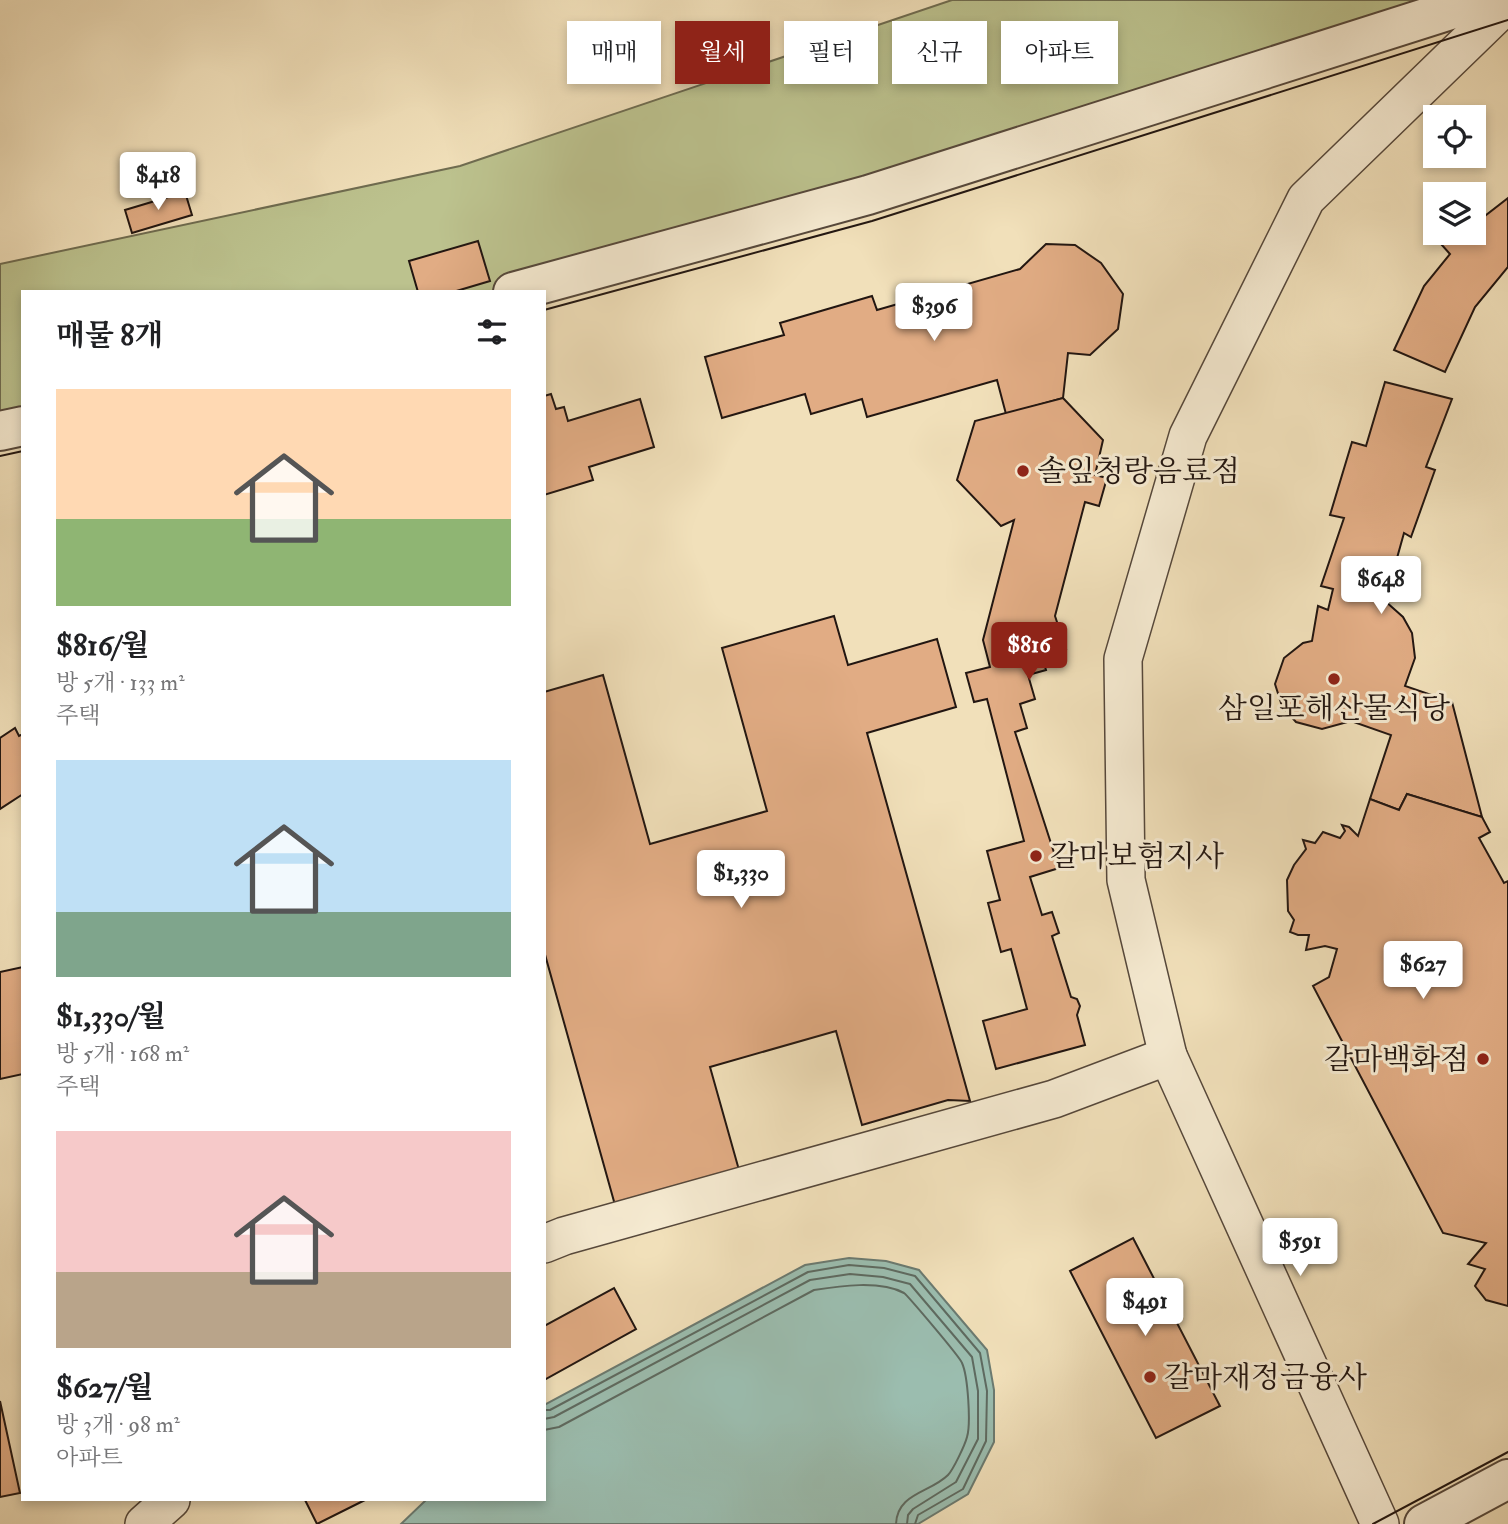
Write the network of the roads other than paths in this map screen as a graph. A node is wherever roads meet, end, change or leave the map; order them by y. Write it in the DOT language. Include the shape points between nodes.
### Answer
graph roads {
  1 [pos="1482,0"];
  2 [pos="1508,3"];
  3 [pos="520,290"];
  4 [pos="21,426"];
  5 [pos="0,431"];
  6 [pos="1168,1056"];
  7 [pos="546,1243"];
  8 [pos="1508,1479"];
  9 [pos="170,1501"];
  10 [pos="144,1524"];
  11 [pos="1380,1524"];
  12 [pos="1424,1524"];
  1 -- 3 [label="street" via="868,195"];
  2 -- 6 [label="street" via="1306,199 1188,436 1123,659 1126,880"];
  4 -- 5 [label="street"];
  6 -- 7 [label="street" via="1054,1099"];
  6 -- 11 [label="street"];
  8 -- 12 [label="street"];
  9 -- 10 [label="street"];
}
